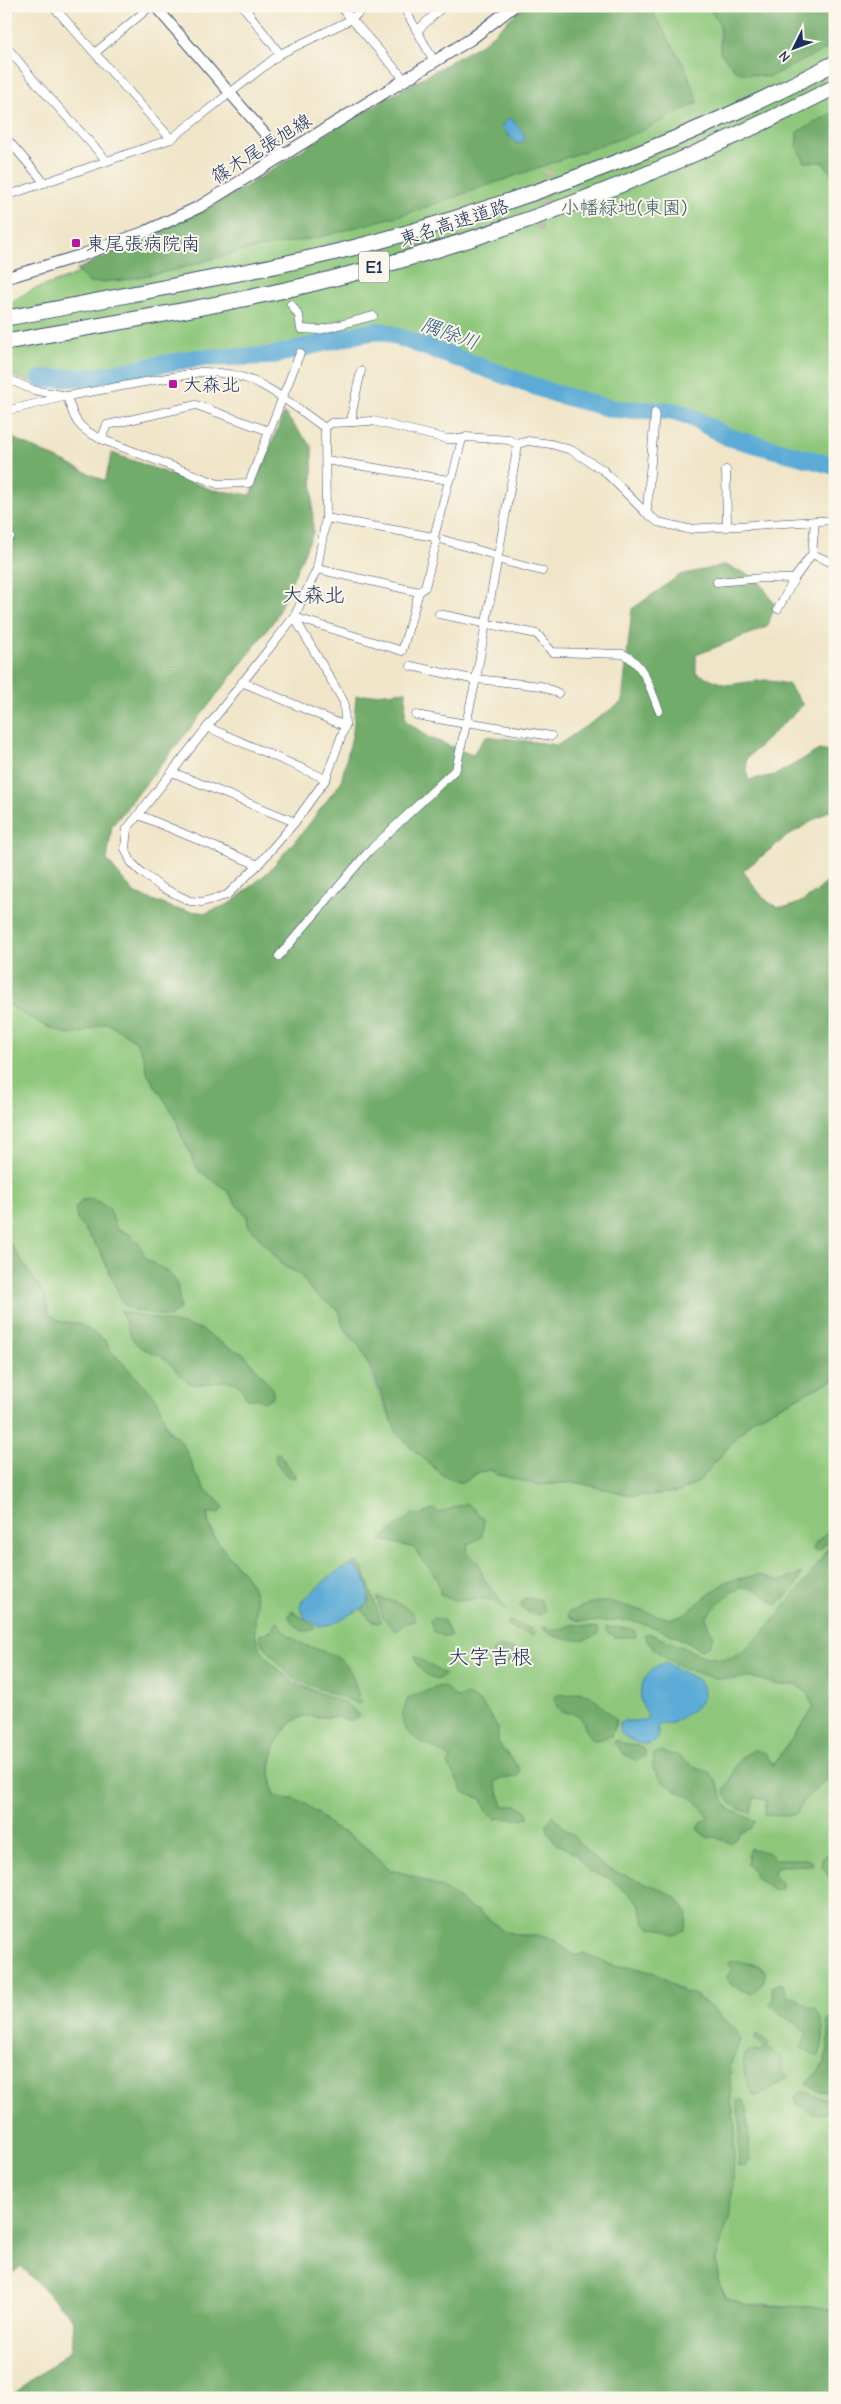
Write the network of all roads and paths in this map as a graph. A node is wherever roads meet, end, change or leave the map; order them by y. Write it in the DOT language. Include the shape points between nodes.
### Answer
graph roads {
  1 [pos="9,6"];
  2 [pos="53,6"];
  3 [pos="153,6"];
  4 [pos="244,6"];
  5 [pos="340,6"];
  6 [pos="366,6"];
  7 [pos="403,6"];
  8 [pos="436,6"];
  9 [pos="514,6"];
  10 [pos="352,19"];
  11 [pos="416,31"];
  12 [pos="6,41"];
  13 [pos="6,46"];
  14 [pos="96,52"];
  15 [pos="280,54"];
  16 [pos="434,61"];
  17 [pos="835,63"];
  18 [pos="405,80"];
  19 [pos="835,87"];
  20 [pos="230,95"];
  21 [pos="6,138"];
  22 [pos="170,139"];
  23 [pos="284,156"];
  24 [pos="107,162"];
  25 [pos="45,183"];
  26 [pos="6,196"];
  27 [pos="6,278"];
  28 [pos="291,304"];
  29 [pos="373,316"];
  30 [pos="8,318"];
  31 [pos="8,342"];
  32 [pos="300,353"];
  33 [pos="362,371"];
  34 [pos="6,378"];
  35 [pos="67,396"];
  36 [pos="283,398"];
  37 [pos="6,411"];
  38 [pos="655,413"];
  39 [pos="352,422"];
  40 [pos="325,428"];
  41 [pos="6,430"];
  42 [pos="269,431"];
  43 [pos="101,439"];
  44 [pos="462,439"];
  45 [pos="6,442"];
  46 [pos="518,444"];
  47 [pos="326,460"];
  48 [pos="726,470"];
  49 [pos="449,480"];
  50 [pos="645,512"];
  51 [pos="326,518"];
  52 [pos="835,520"];
  53 [pos="815,521"];
  54 [pos="727,527"];
  55 [pos="434,537"];
  56 [pos="444,540"];
  57 [pos="812,554"];
  58 [pos="498,558"];
  59 [pos="835,564"];
  60 [pos="317,569"];
  61 [pos="542,571"];
  62 [pos="794,579"];
  63 [pos="717,582"];
  64 [pos="419,592"];
  65 [pos="778,609"];
  66 [pos="439,614"];
  67 [pos="294,617"];
  68 [pos="485,625"];
  69 [pos="411,666"];
  70 [pos="476,679"];
  71 [pos="242,682"];
  72 [pos="558,693"];
  73 [pos="659,710"];
  74 [pos="416,715"];
  75 [pos="466,723"];
  76 [pos="345,726"];
  77 [pos="207,727"];
  78 [pos="551,736"];
  79 [pos="172,772"];
  80 [pos="326,779"];
  81 [pos="138,815"];
  82 [pos="295,822"];
  83 [pos="258,866"];
  84 [pos="279,956"];
  1 -- 12 [label="street"];
  2 -- 14 [label="street"];
  3 -- 14 [label="street"];
  3 -- 20 [label="street"];
  4 -- 15 [label="street"];
  5 -- 10 [label="street"];
  6 -- 10 [label="street"];
  7 -- 11 [label="street"];
  8 -- 11 [label="street" via="438,10"];
  9 -- 16 [label="main road, 篠木尾張旭線" via="471,39"];
  10 -- 15 [label="street"];
  10 -- 18 [label="street"];
  11 -- 16 [label="street"];
  13 -- 24 [label="street"];
  14 -- 22 [label="street"];
  15 -- 20 [label="street"];
  16 -- 18 [label="main road, 篠木尾張旭線"];
  17 -- 30 [label="highway, 東名高速道路 / E1" via="714,121 576,177 378,241 228,275"];
  18 -- 23 [label="main road, 篠木尾張旭線"];
  19 -- 31 [label="highway, 東名高速道路 / E1" via="724,141 606,192 410,257 225,303"];
  20 -- 22 [label="street"];
  20 -- 23 [label="street"];
  21 -- 25 [label="street"];
  22 -- 24 [label="street"];
  23 -- 27 [label="main road, 篠木尾張旭線" via="199,207 167,222 79,256"];
  24 -- 25 [label="street"];
  25 -- 26 [label="street"];
  28 -- 29 [label="street" via="299,316 301,328 320,330"];
  32 -- 36 [label="street"];
  33 -- 39 [label="street"];
  34 -- 35 [label="street" via="33,390"];
  35 -- 36 [label="street" via="200,372 222,371 260,383"];
  35 -- 37 [label="street"];
  35 -- 43 [label="street" via="74,420 86,432"];
  36 -- 40 [label="street"];
  36 -- 42 [label="street"];
  38 -- 50 [label="street"];
  39 -- 40 [label="street" via="331,423"];
  39 -- 44 [label="street" via="373,421 447,439"];
  40 -- 47 [label="street"];
  41 -- 45 [label="street"];
  42 -- 43 [label="street" via="196,404 107,425"];
  42 -- 43 [label="street" via="250,484 218,484"];
  44 -- 46 [label="street" via="509,440"];
  44 -- 49 [label="street"];
  46 -- 50 [label="street" via="528,441 571,450 603,470"];
  46 -- 58 [label="street"];
  47 -- 49 [label="street"];
  47 -- 51 [label="street"];
  48 -- 54 [label="street"];
  49 -- 55 [label="street"];
  50 -- 54 [label="street" via="658,522 677,528"];
  51 -- 55 [label="street"];
  51 -- 60 [label="street"];
  52 -- 53 [label="street"];
  53 -- 54 [label="street"];
  53 -- 57 [label="street"];
  55 -- 64 [label="street" via="436,543 425,587"];
  56 -- 58 [label="street"];
  57 -- 59 [label="street"];
  57 -- 62 [label="street"];
  58 -- 61 [label="street"];
  58 -- 68 [label="street"];
  60 -- 64 [label="street"];
  60 -- 67 [label="street"];
  62 -- 63 [label="street"];
  62 -- 65 [label="street"];
  64 -- 67 [label="street" via="402,651"];
  66 -- 68 [label="street"];
  67 -- 71 [label="street"];
  67 -- 76 [label="street" via="344,702"];
  68 -- 70 [label="street"];
  68 -- 73 [label="street" via="537,634 552,652 624,654 642,670"];
  69 -- 70 [label="street"];
  70 -- 72 [label="street" via="541,686"];
  70 -- 75 [label="street"];
  71 -- 76 [label="street"];
  71 -- 77 [label="street"];
  74 -- 75 [label="street"];
  75 -- 78 [label="street"];
  75 -- 84 [label="street" via="456,768 369,852"];
  76 -- 80 [label="street"];
  77 -- 79 [label="street"];
  77 -- 80 [label="street"];
  79 -- 81 [label="street"];
  79 -- 82 [label="street"];
  80 -- 82 [label="street"];
  81 -- 83 [label="street"];
  81 -- 83 [label="street" via="127,829 124,848 131,862 161,887 190,901 202,902 227,895"];
  82 -- 83 [label="street"];
}
